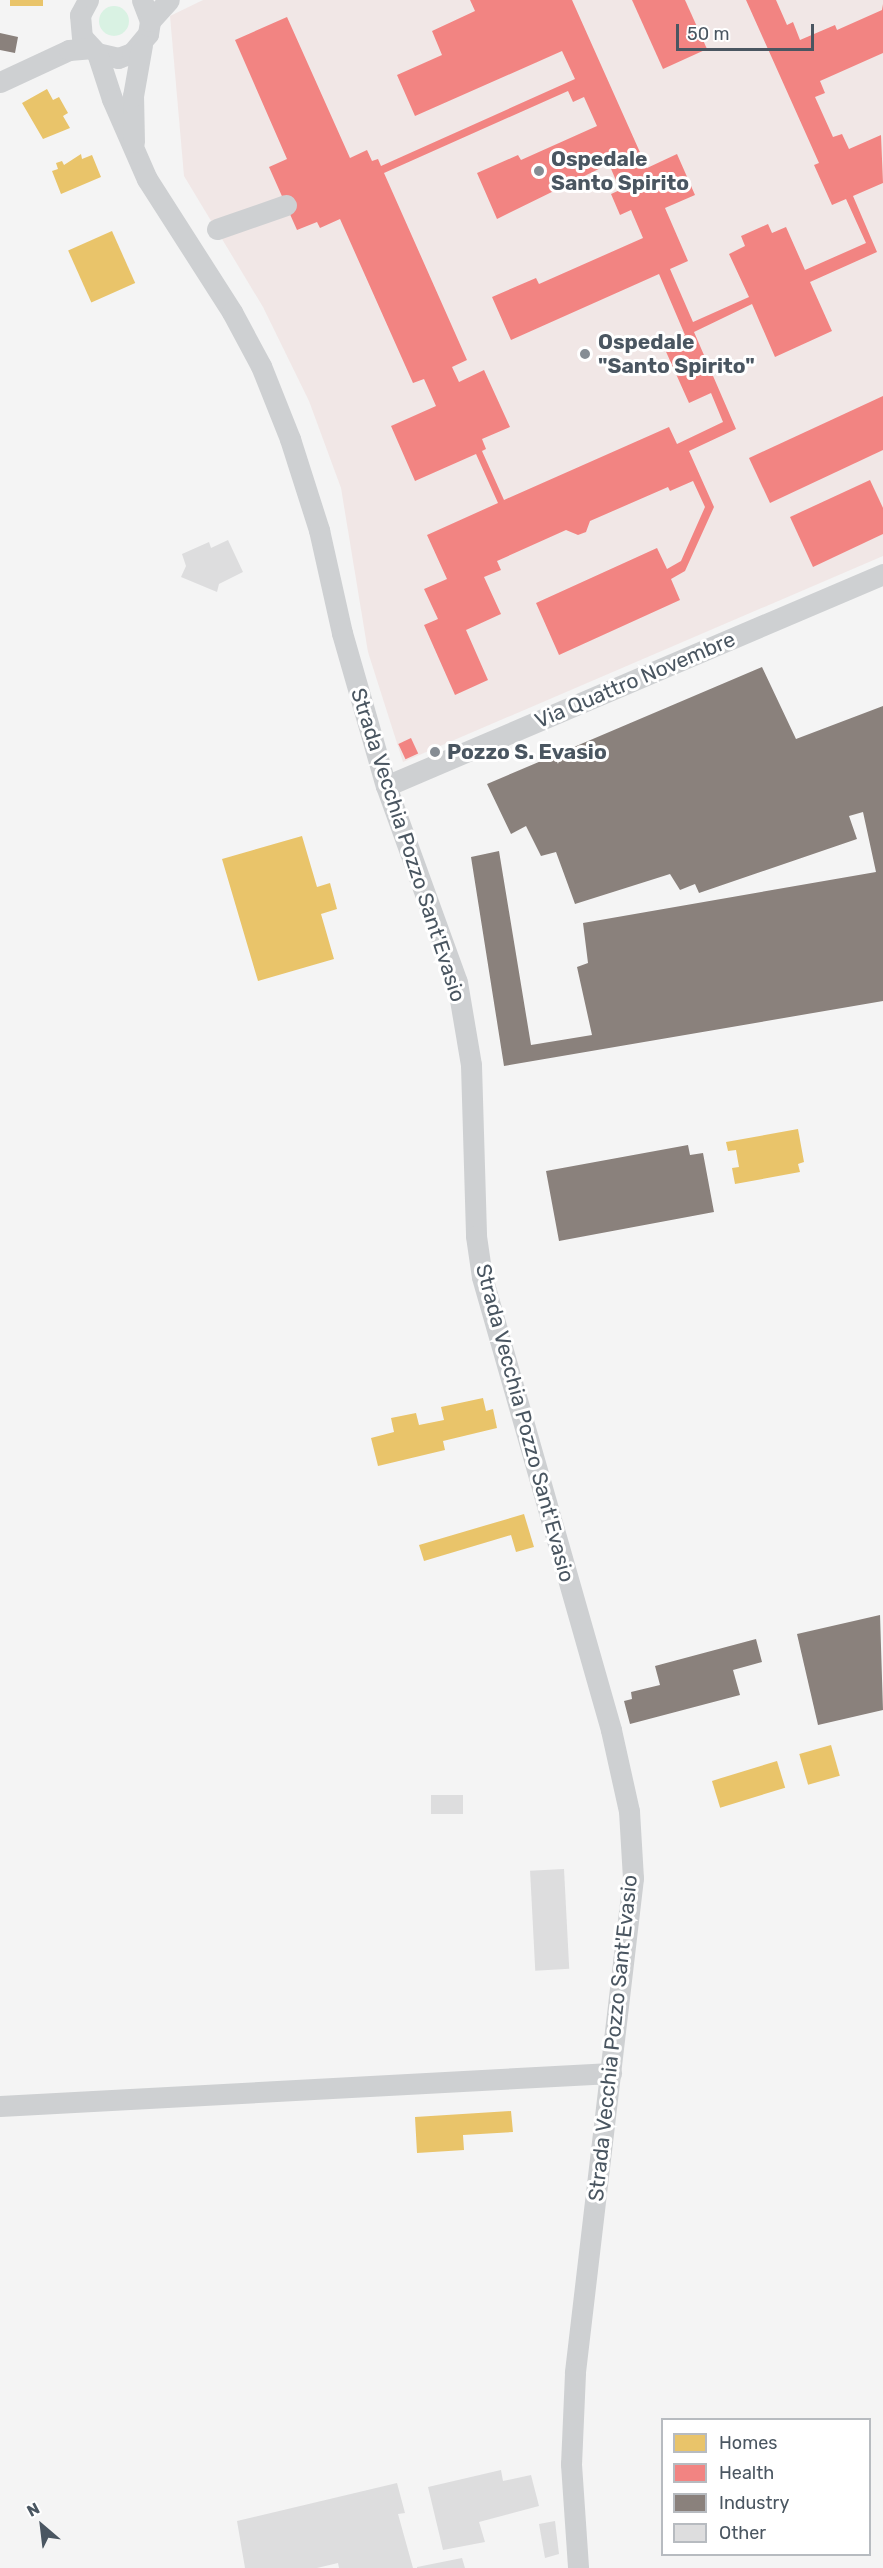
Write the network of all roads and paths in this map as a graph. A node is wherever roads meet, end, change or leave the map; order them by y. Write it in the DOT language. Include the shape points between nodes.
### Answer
graph roads {
  1 [pos="142,0"];
  2 [pos="169,0"];
  3 [pos="83,5"];
  4 [pos="150,21"];
  5 [pos="142,45"];
  6 [pos="93,51"];
  7 [pos="27,66"];
  8 [pos="0,82"];
  9 [pos="134,154"];
  10 [pos="286,205"];
  11 [pos="217,229"];
  12 [pos="883,574"];
  13 [pos="386,786"];
  14 [pos="611,2073"];
  15 [pos="0,2106"];
  16 [pos="578,2568"];
  1 -- 4 [label="street"];
  2 -- 4 [label="street"];
  3 -- 6 [label="street, Strada Vecchia Pozzo Sant'Evasio" via="82,37"];
  3 -- 7 [label="street" via="61,39"];
  4 -- 5 [label="street, Strada Vecchia Pozzo Sant'Evasio"];
  5 -- 6 [label="street" via="118,58"];
  5 -- 9 [label="street, Strada Vecchia Pozzo Sant'Evasio" via="133,96"];
  6 -- 7 [label="street" via="69,50"];
  6 -- 9 [label="street, Strada Vecchia Pozzo Sant'Evasio"];
  7 -- 8 [label="street"];
  9 -- 13 [label="street, Strada Vecchia Pozzo Sant'Evasio" via="162,205 232,312 261,366 291,439 317,521 342,633"];
  10 -- 11 [label="street"];
  12 -- 13 [label="street, Via Quattro Novembre"];
  13 -- 14 [label="street, Strada Vecchia Pozzo Sant'Evasio" via="457,982 471,1065 476,1236 482,1277 611,1730 629,1811 633,1878"];
  14 -- 15 [label="street"];
  14 -- 16 [label="street, Strada Vecchia Pozzo Sant'Evasio" via="575,2373 571,2464"];
}
